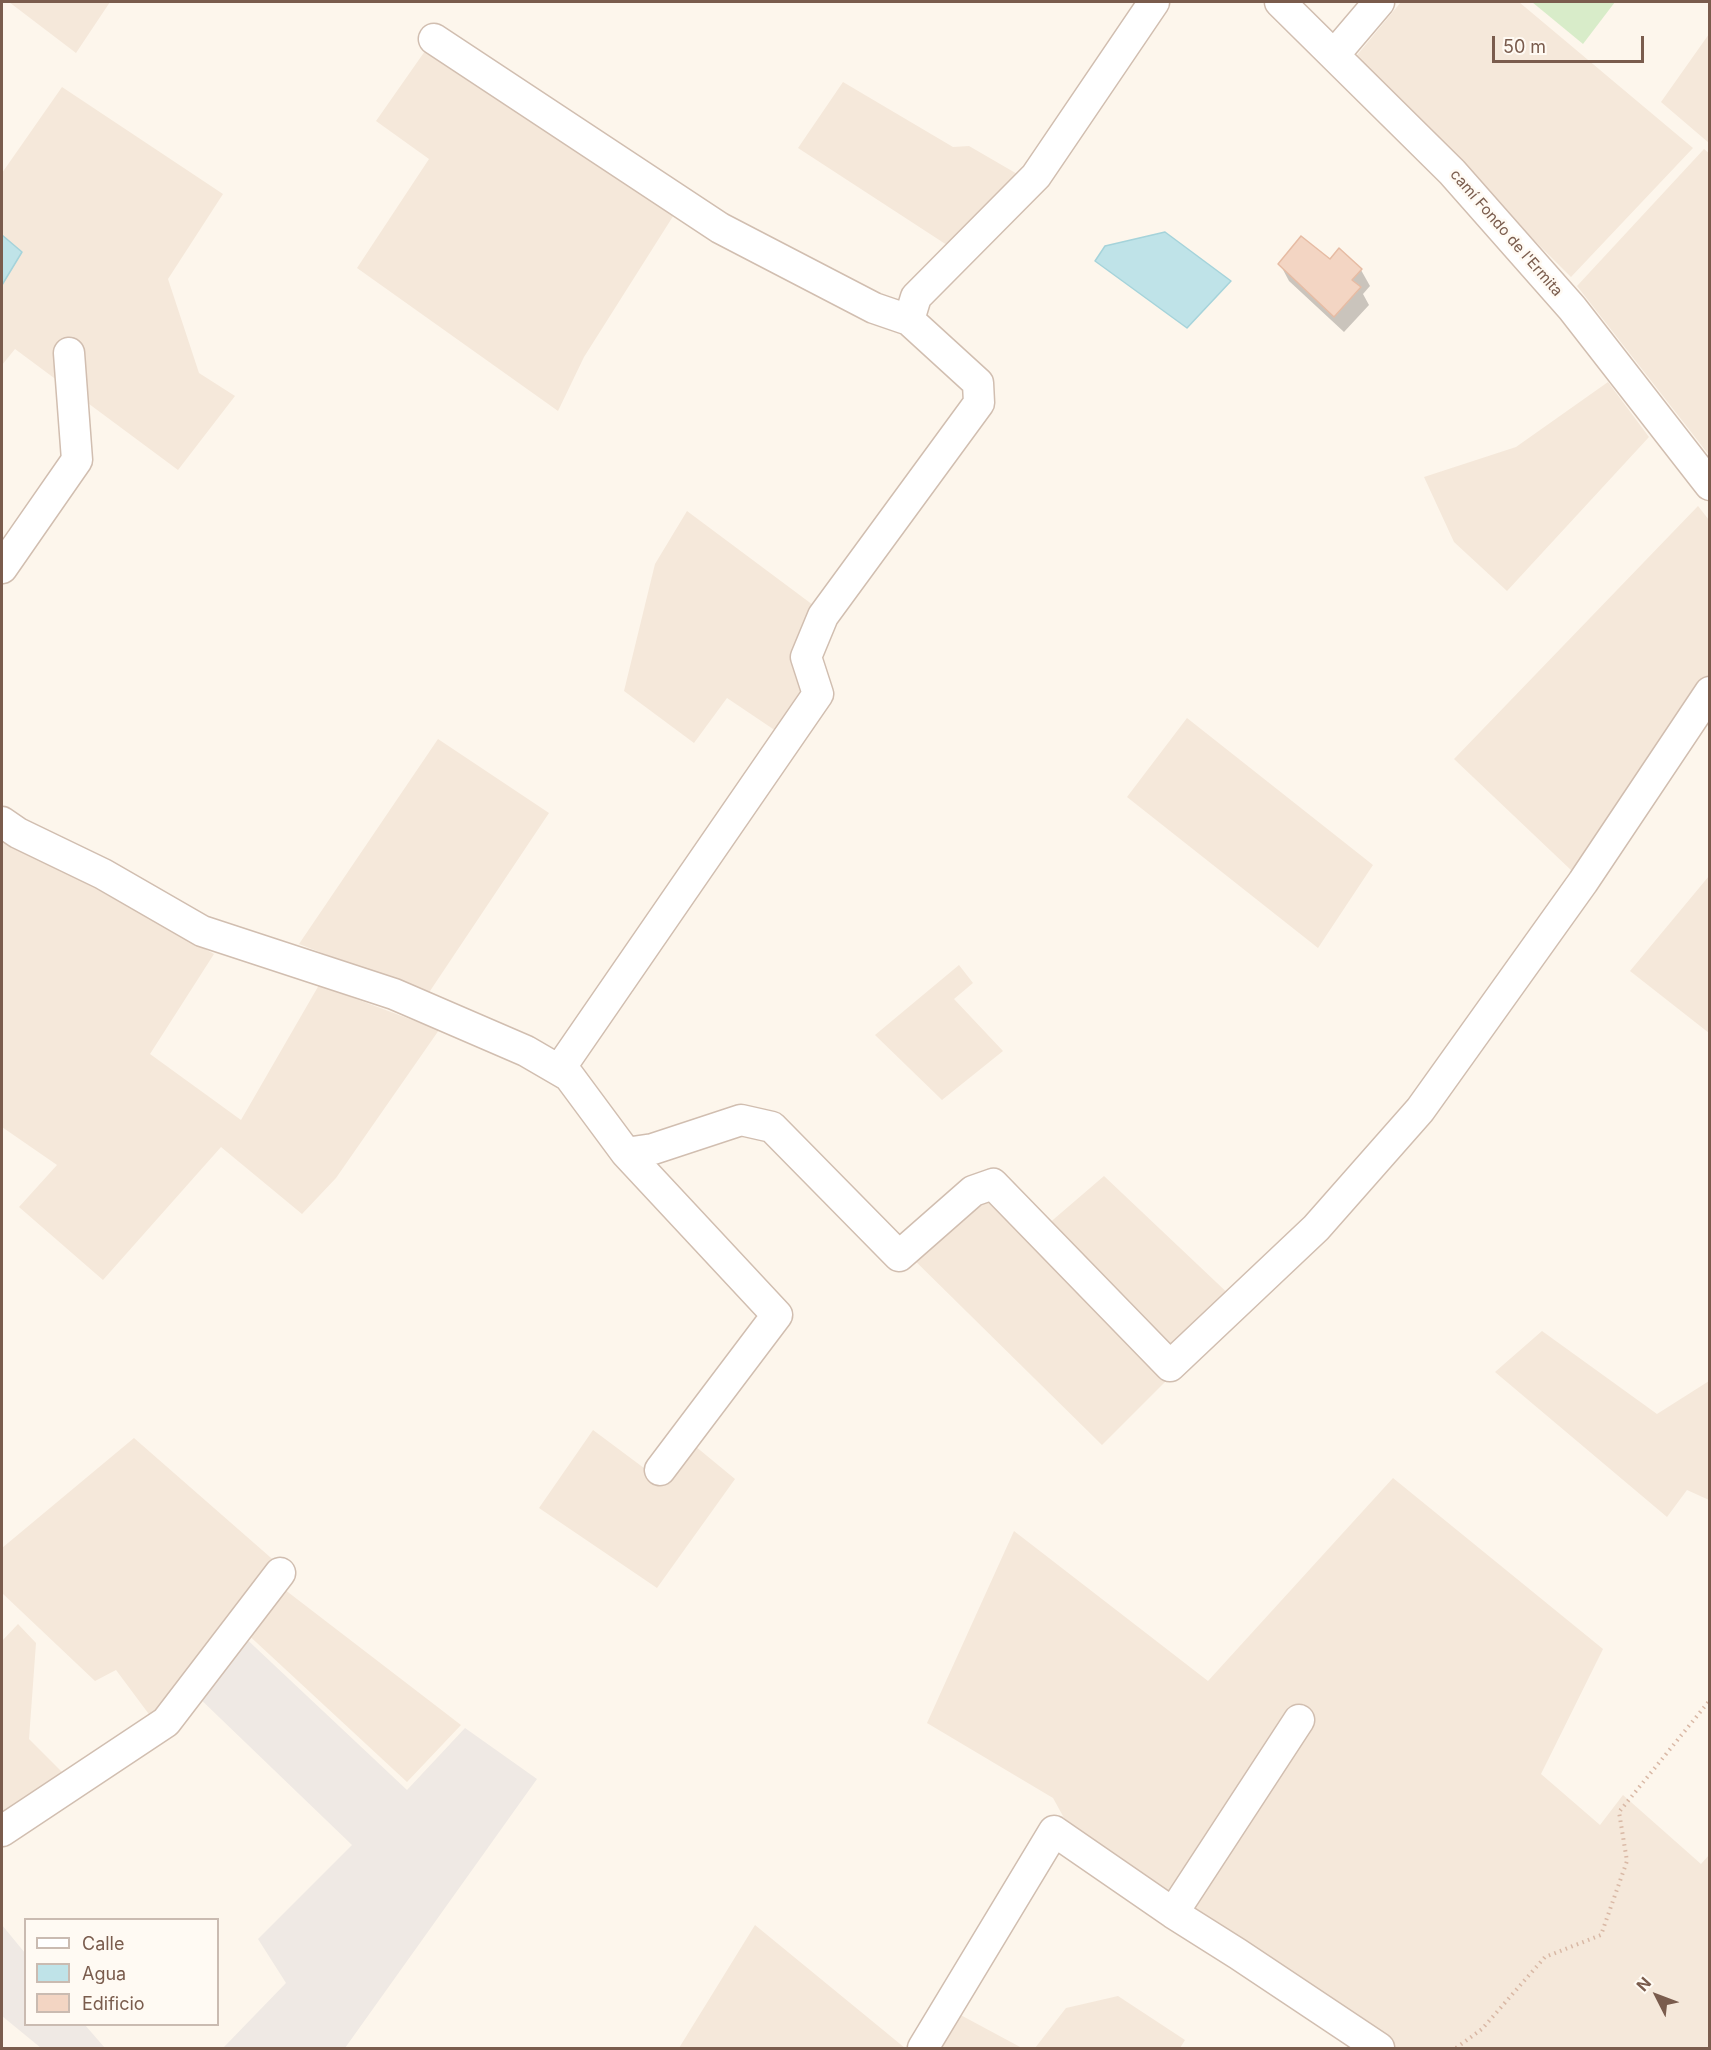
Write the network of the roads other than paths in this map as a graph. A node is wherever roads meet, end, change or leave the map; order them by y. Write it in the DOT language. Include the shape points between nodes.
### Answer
graph roads {
  1 [pos="1154,2"];
  2 [pos="1280,2"];
  3 [pos="1379,2"];
  4 [pos="434,39"];
  5 [pos="1334,55"];
  6 [pos="909,320"];
  7 [pos="69,353"];
  8 [pos="1710,485"];
  9 [pos="2,568"];
  10 [pos="1710,692"];
  11 [pos="2,822"];
  12 [pos="559,1070"];
  13 [pos="626,1153"];
  14 [pos="660,1470"];
  15 [pos="280,1573"];
  16 [pos="1299,1720"];
  17 [pos="2,1831"];
  18 [pos="1173,1913"];
  19 [pos="923,2049"];
  20 [pos="1380,2049"];
  1 -- 6 [label="street" via="1036,176 916,297"];
  2 -- 5 [label="street, camí Fondo de l'Ermita"];
  3 -- 5 [label="street"];
  4 -- 6 [label="street" via="720,228 874,308"];
  5 -- 8 [label="street, camí Fondo de l'Ermita" via="1467,189 1572,308"];
  6 -- 12 [label="street" via="978,383 979,403 823,616 806,657 818,694"];
  7 -- 9 [label="street" via="77,460"];
  10 -- 13 [label="street" via="1583,882 1420,1110 1316,1228 1170,1366 993,1184 973,1191 899,1256 772,1127 741,1120 653,1149"];
  11 -- 12 [label="street" via="202,931 393,994"];
  12 -- 13 [label="street" via="569,1076"];
  13 -- 14 [label="street" via="777,1315"];
  15 -- 17 [label="street" via="166,1722"];
  16 -- 18 [label="street"];
  18 -- 19 [label="street" via="1054,1831"];
  18 -- 20 [label="street"];
}
